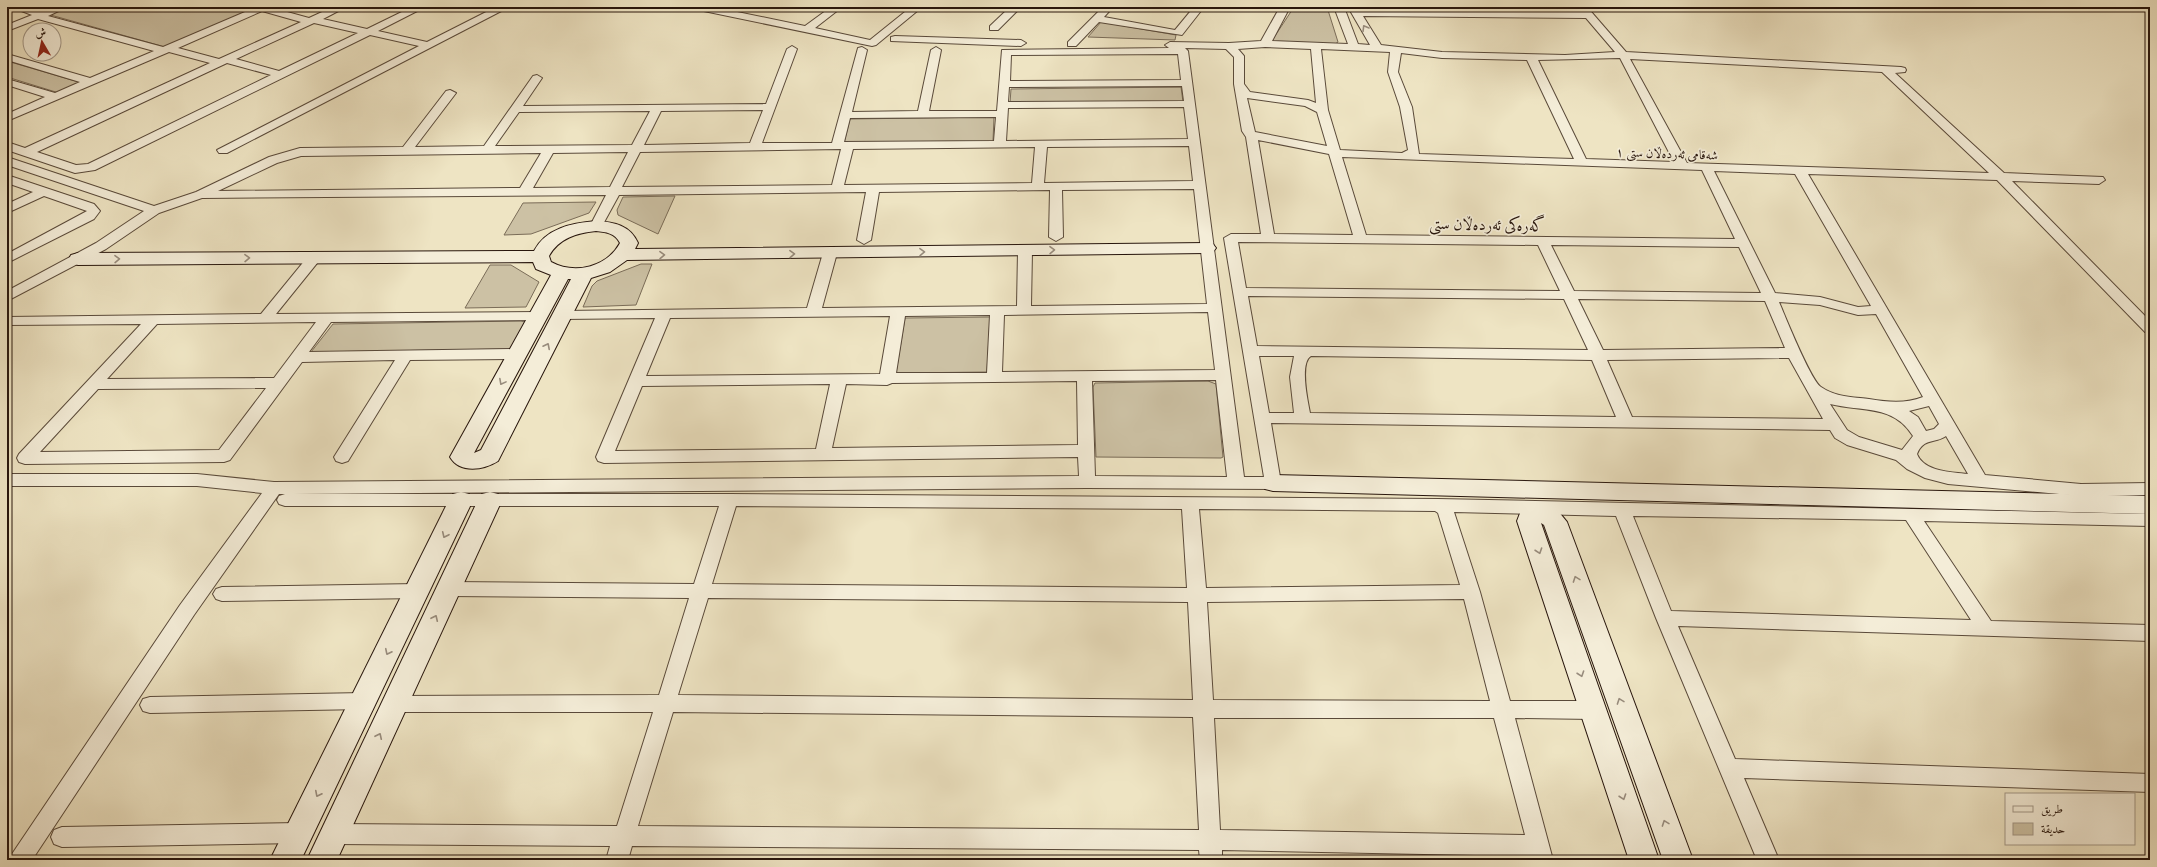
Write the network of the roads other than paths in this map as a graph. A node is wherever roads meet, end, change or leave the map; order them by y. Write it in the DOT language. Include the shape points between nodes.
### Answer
graph roads {
  1 [pos="16,7"];
  2 [pos="62,7"];
  3 [pos="260,7"];
  4 [pos="341,7"];
  5 [pos="420,7"];
  6 [pos="504,7"];
  7 [pos="699,7"];
  8 [pos="837,7"];
  9 [pos="917,7"];
  10 [pos="1016,7"];
  11 [pos="1108,7"];
  12 [pos="1199,7"];
  13 [pos="1282,7"];
  14 [pos="1339,7"];
  15 [pos="1354,10"];
  16 [pos="1437,10"];
  17 [pos="1497,10"];
  18 [pos="1585,11"];
  19 [pos="40,16"];
  20 [pos="1097,19"];
  21 [pos="311,20"];
  22 [pos="7,28"];
  23 [pos="808,28"];
  24 [pos="994,28"];
  25 [pos="368,32"];
  26 [pos="895,39"];
  27 [pos="1072,44"];
  28 [pos="1265,44"];
  29 [pos="427,45"];
  30 [pos="1229,46"];
  31 [pos="1316,46"];
  32 [pos="1354,47"];
  33 [pos="792,48"];
  34 [pos="1377,48"];
  35 [pos="166,49"];
  36 [pos="1396,49"];
  37 [pos="862,50"];
  38 [pos="936,50"];
  39 [pos="1624,55"];
  40 [pos="7,57"];
  41 [pos="1531,57"];
  42 [pos="224,61"];
  43 [pos="1886,70"];
  44 [pos="1901,70"];
  45 [pos="281,75"];
  46 [pos="537,78"];
  47 [pos="7,82"];
  48 [pos="91,82"];
  49 [pos="1187,83"];
  50 [pos="1004,84"];
  51 [pos="450,92"];
  52 [pos="1241,93"];
  53 [pos="56,97"];
  54 [pos="1189,104"];
  55 [pos="769,107"];
  56 [pos="657,108"];
  57 [pos="516,109"];
  58 [pos="1003,109"];
  59 [pos="1322,110"];
  60 [pos="923,114"];
  61 [pos="845,115"];
  62 [pos="7,118"];
  63 [pos="1249,131"];
  64 [pos="1195,142"];
  65 [pos="1000,144"];
  66 [pos="1041,144"];
  67 [pos="7,146"];
  68 [pos="842,146"];
  69 [pos="755,147"];
  70 [pos="637,148"];
  71 [pos="549,149"];
  72 [pos="223,150"];
  73 [pos="487,150"];
  74 [pos="406,151"];
  75 [pos="27,152"];
  76 [pos="1334,152"];
  77 [pos="1404,157"];
  78 [pos="7,160"];
  79 [pos="1582,163"];
  80 [pos="1683,167"];
  81 [pos="1706,168"];
  82 [pos="1800,171"];
  83 [pos="2000,176"];
  84 [pos="7,179"];
  85 [pos="2099,180"];
  86 [pos="1056,186"];
  87 [pos="1199,186"];
  88 [pos="1038,187"];
  89 [pos="837,189"];
  90 [pos="873,189"];
  91 [pos="44,191"];
  92 [pos="614,191"];
  93 [pos="524,192"];
  94 [pos="200,195"];
  95 [pos="7,209"];
  96 [pos="154,210"];
  97 [pos="596,226"];
  98 [pos="1056,237"];
  99 [pos="1268,239"];
  100 [pos="1361,239"];
  101 [pos="864,240"];
  102 [pos="1206,242"];
  103 [pos="1543,242"];
  104 [pos="1742,243"];
  105 [pos="101,246"];
  106 [pos="626,249"];
  107 [pos="543,250"];
  108 [pos="1025,250"];
  109 [pos="830,253"];
  110 [pos="315,257"];
  111 [pos="7,259"];
  112 [pos="78,259"];
  113 [pos="584,273"];
  114 [pos="561,274"];
  115 [pos="1241,292"];
  116 [pos="1569,295"];
  117 [pos="7,297"];
  118 [pos="1770,297"];
  119 [pos="1215,308"];
  120 [pos="1879,310"];
  121 [pos="1024,311"];
  122 [pos="898,312"];
  123 [pos="997,312"];
  124 [pos="813,313"];
  125 [pos="563,315"];
  126 [pos="664,315"];
  127 [pos="537,316"];
  128 [pos="326,319"];
  129 [pos="264,320"];
  130 [pos="7,321"];
  131 [pos="152,321"];
  132 [pos="2150,329"];
  133 [pos="1249,351"];
  134 [pos="1309,352"];
  135 [pos="1794,352"];
  136 [pos="517,354"];
  137 [pos="1598,355"];
  138 [pos="406,356"];
  139 [pos="298,357"];
  140 [pos="1223,375"];
  141 [pos="1084,377"];
  142 [pos="994,378"];
  143 [pos="839,380"];
  144 [pos="887,380"];
  145 [pos="636,381"];
  146 [pos="278,383"];
  147 [pos="94,384"];
  148 [pos="1814,390"];
  149 [pos="1932,400"];
  150 [pos="1886,407"];
  151 [pos="1261,418"];
  152 [pos="1303,418"];
  153 [pos="1626,422"];
  154 [pos="1834,425"];
  155 [pos="1947,425"];
  156 [pos="1922,438"];
  157 [pos="1086,451"];
  158 [pos="823,453"];
  159 [pos="342,457"];
  160 [pos="1912,464"];
  161 [pos="7,480"];
  162 [pos="1980,481"];
  163 [pos="1087,482"];
  164 [pos="1236,482"];
  165 [pos="1273,483"];
  166 [pos="2150,489"];
  167 [pos="279,494"];
  168 [pos="461,500"];
  169 [pos="490,500"];
  170 [pos="729,500"];
  171 [pos="1190,504"];
  172 [pos="1438,505"];
  173 [pos="2150,505"];
  174 [pos="1622,510"];
  175 [pos="1912,514"];
  176 [pos="2150,520"];
  177 [pos="449,589"];
  178 [pos="418,591"];
  179 [pos="701,592"];
  180 [pos="1471,592"];
  181 [pos="222,594"];
  182 [pos="1197,594"];
  183 [pos="1665,618"];
  184 [pos="1986,628"];
  185 [pos="2150,633"];
  186 [pos="364,701"];
  187 [pos="666,703"];
  188 [pos="394,704"];
  189 [pos="150,705"];
  190 [pos="1203,709"];
  191 [pos="1593,710"];
  192 [pos="1504,711"];
  193 [pos="367,762"];
  194 [pos="333,763"];
  195 [pos="1729,768"];
  196 [pos="2150,783"];
  197 [pos="298,833"];
  198 [pos="334,834"];
  199 [pos="625,835"];
  200 [pos="62,837"];
  201 [pos="1210,850"];
  202 [pos="1540,853"];
  203 [pos="19,860"];
  204 [pos="285,860"];
  205 [pos="322,860"];
  206 [pos="617,860"];
  207 [pos="1644,860"];
  208 [pos="1678,860"];
  209 [pos="1768,860"];
  1 -- 19 [label="street"];
  2 -- 19 [label="street"];
  3 -- 21 [label="street"];
  3 -- 35 [label="street"];
  4 -- 21 [label="street"];
  5 -- 25 [label="street"];
  6 -- 29 [label="street"];
  7 -- 23 [label="street"];
  8 -- 23 [label="street"];
  9 -- 23 [label="street" via="872,43"];
  10 -- 24 [label="street"];
  11 -- 20 [label="street"];
  12 -- 20 [label="street" via="1178,33"];
  13 -- 28 [label="street"];
  14 -- 32 [label="street"];
  15 -- 16 [label="street"];
  34 -- 15 [label="street, one-way"];
  16 -- 17 [label="street"];
  17 -- 18 [label="street"];
  18 -- 39 [label="street"];
  19 -- 22 [label="street"];
  19 -- 35 [label="street"];
  20 -- 27 [label="street"];
  21 -- 25 [label="street"];
  21 -- 42 [label="street"];
  25 -- 29 [label="street"];
  25 -- 45 [label="street"];
  26 -- 27 [label="street"];
  27 -- 30 [label="street"];
  28 -- 30 [label="street"];
  28 -- 31 [label="street"];
  29 -- 72 [label="street"];
  30 -- 52 [label="street" via="1239,56"];
  31 -- 32 [label="street"];
  31 -- 59 [label="street"];
  32 -- 34 [label="street"];
  33 -- 55 [label="street"];
  34 -- 36 [label="street"];
  35 -- 42 [label="street"];
  35 -- 48 [label="street"];
  36 -- 41 [label="street" via="1442,55"];
  36 -- 77 [label="street" via="1393,72 1406,107 1414,152"];
  37 -- 61 [label="street"];
  38 -- 60 [label="street"];
  39 -- 41 [label="street"];
  39 -- 43 [label="street"];
  39 -- 80 [label="street"];
  40 -- 48 [label="street"];
  41 -- 79 [label="street"];
  42 -- 45 [label="street"];
  42 -- 75 [label="street"];
  43 -- 44 [label="street"];
  43 -- 83 [label="street"];
  45 -- 75 [label="street" via="91,167 75,169"];
  46 -- 57 [label="street"];
  47 -- 53 [label="street"];
  48 -- 53 [label="street"];
  49 -- 50 [label="street"];
  49 -- 50 [label="street" via="1183,51 1006,52"];
  49 -- 54 [label="street"];
  50 -- 58 [label="street"];
  51 -- 74 [label="street"];
  52 -- 59 [label="street" via="1249,102 1308,103"];
  52 -- 63 [label="street"];
  53 -- 62 [label="street"];
  54 -- 58 [label="street"];
  54 -- 64 [label="street"];
  55 -- 56 [label="street"];
  55 -- 69 [label="street"];
  56 -- 57 [label="street"];
  56 -- 70 [label="street"];
  57 -- 73 [label="street"];
  58 -- 60 [label="street"];
  58 -- 65 [label="street"];
  59 -- 76 [label="street"];
  60 -- 61 [label="street"];
  61 -- 68 [label="street"];
  63 -- 76 [label="street, شەقامی ئەردەڵان ستی ١"];
  63 -- 99 [label="street"];
  64 -- 66 [label="street"];
  64 -- 87 [label="street"];
  65 -- 66 [label="street"];
  65 -- 68 [label="street"];
  66 -- 88 [label="street"];
  67 -- 75 [label="street"];
  68 -- 69 [label="street"];
  68 -- 89 [label="street"];
  69 -- 70 [label="street"];
  70 -- 71 [label="street"];
  70 -- 92 [label="street"];
  71 -- 73 [label="street"];
  71 -- 93 [label="street"];
  73 -- 74 [label="street"];
  74 -- 94 [label="street" via="288,154"];
  76 -- 77 [label="street, شەقامی ئەردەڵان ستی ١"];
  76 -- 100 [label="street"];
  77 -- 79 [label="street, شەقامی ئەردەڵان ستی ١"];
  78 -- 96 [label="street"];
  79 -- 80 [label="street, شەقامی ئەردەڵان ستی ١"];
  80 -- 81 [label="street, شەقامی ئەردەڵان ستی ١"];
  81 -- 82 [label="street, شەقامی ئەردەڵان ستی ١"];
  81 -- 104 [label="street"];
  82 -- 83 [label="street, شەقامی ئەردەڵان ستی ١"];
  82 -- 120 [label="street"];
  83 -- 85 [label="street, شەقامی ئەردەڵان ستی ١"];
  83 -- 132 [label="street"];
  84 -- 91 [label="street"];
  86 -- 87 [label="street"];
  86 -- 88 [label="street"];
  86 -- 98 [label="street"];
  87 -- 102 [label="street"];
  88 -- 90 [label="street"];
  89 -- 90 [label="street"];
  89 -- 92 [label="street"];
  90 -- 101 [label="street"];
  91 -- 95 [label="street"];
  91 -- 111 [label="street" via="92,208 93,212"];
  92 -- 93 [label="street"];
  92 -- 97 [label="street"];
  93 -- 94 [label="street"];
  94 -- 96 [label="street"];
  96 -- 105 [label="street"];
  97 -- 106 [label="street" via="615,228 628,237"];
  97 -- 107 [label="street" via="569,231"];
  98 -- 101 [label="street"];
  98 -- 102 [label="street"];
  99 -- 100 [label="street, گەرەکی ئەردەڵان ستی"];
  99 -- 115 [label="street, گەرەکی ئەردەڵان ستی" via="1231,238"];
  100 -- 103 [label="street, گەرەکی ئەردەڵان ستی"];
  101 -- 106 [label="street"];
  108 -- 102 [label="street, one-way"];
  102 -- 119 [label="street"];
  103 -- 104 [label="street, گەرەکی ئەردەڵان ستی"];
  103 -- 116 [label="street"];
  104 -- 118 [label="street"];
  105 -- 107 [label="street"];
  105 -- 112 [label="street"];
  106 -- 109 [label="street, one-way"];
  106 -- 113 [label="street" via="605,266"];
  107 -- 110 [label="street"];
  107 -- 114 [label="street" via="543,265"];
  109 -- 108 [label="street, one-way"];
  108 -- 121 [label="street"];
  109 -- 124 [label="street"];
  112 -- 110 [label="street, one-way"];
  110 -- 129 [label="street"];
  112 -- 117 [label="street"];
  113 -- 114 [label="street"];
  113 -- 125 [label="street"];
  114 -- 127 [label="street"];
  115 -- 116 [label="street"];
  115 -- 133 [label="street"];
  116 -- 118 [label="street"];
  116 -- 137 [label="street"];
  118 -- 120 [label="street" via="1820,301 1858,311"];
  118 -- 135 [label="street"];
  119 -- 121 [label="street"];
  119 -- 140 [label="street"];
  120 -- 149 [label="street"];
  121 -- 123 [label="street"];
  122 -- 123 [label="street"];
  122 -- 124 [label="street"];
  122 -- 144 [label="street"];
  123 -- 142 [label="street"];
  124 -- 126 [label="street"];
  125 -- 126 [label="street"];
  136 -- 125 [label="street, one-way" via="461,457 468,461 478,462 490,455"];
  126 -- 145 [label="street"];
  127 -- 128 [label="street"];
  127 -- 136 [label="street"];
  128 -- 129 [label="street"];
  128 -- 139 [label="street"];
  129 -- 131 [label="street"];
  130 -- 131 [label="street"];
  131 -- 147 [label="street"];
  133 -- 134 [label="street"];
  133 -- 151 [label="street"];
  134 -- 137 [label="street"];
  134 -- 152 [label="street" via="1302,354 1298,368 1298,390"];
  135 -- 137 [label="street"];
  135 -- 148 [label="street"];
  136 -- 138 [label="street"];
  137 -- 153 [label="street"];
  138 -- 139 [label="street"];
  138 -- 159 [label="street"];
  139 -- 146 [label="street"];
  140 -- 141 [label="street"];
  140 -- 164 [label="street"];
  141 -- 142 [label="street"];
  141 -- 157 [label="street"];
  142 -- 144 [label="street"];
  143 -- 144 [label="street"];
  143 -- 145 [label="street"];
  143 -- 158 [label="street"];
  145 -- 158 [label="street" via="604,457"];
  146 -- 147 [label="street"];
  146 -- 147 [label="street" via="224,456 25,458"];
  148 -- 150 [label="street" via="1835,400"];
  148 -- 154 [label="street"];
  149 -- 150 [label="street" via="1914,406"];
  149 -- 155 [label="street"];
  150 -- 156 [label="street" via="1912,421"];
  151 -- 152 [label="street"];
  151 -- 165 [label="street"];
  152 -- 153 [label="street"];
  153 -- 154 [label="street"];
  154 -- 160 [label="street" via="1841,434 1853,441 1902,456"];
  155 -- 156 [label="street" via="1939,434"];
  155 -- 162 [label="street"];
  156 -- 160 [label="street" via="1912,447 1909,454"];
  157 -- 158 [label="street"];
  157 -- 163 [label="street"];
  160 -- 162 [label="street" via="1931,474"];
  161 -- 167 [label="street" via="197,480"];
  162 -- 166 [label="street" via="2081,490"];
  163 -- 164 [label="street"];
  163 -- 167 [label="street"];
  164 -- 165 [label="street"];
  165 -- 173 [label="street"];
  167 -- 168 [label="street"];
  167 -- 203 [label="street" via="187,610"];
  168 -- 169 [label="street"];
  168 -- 178 [label="street, one-way"];
  169 -- 170 [label="street"];
  169 -- 177 [label="street"];
  170 -- 171 [label="street"];
  170 -- 179 [label="street"];
  171 -- 172 [label="street"];
  171 -- 182 [label="street"];
  172 -- 174 [label="street"];
  172 -- 180 [label="street" via="1445,509"];
  174 -- 175 [label="street"];
  174 -- 183 [label="street"];
  175 -- 176 [label="street"];
  175 -- 184 [label="street"];
  177 -- 179 [label="street"];
  188 -- 177 [label="street, one-way"];
  178 -- 181 [label="street"];
  178 -- 186 [label="street, one-way"];
  179 -- 182 [label="street"];
  179 -- 187 [label="street"];
  180 -- 182 [label="street"];
  180 -- 192 [label="street"];
  182 -- 190 [label="street"];
  183 -- 184 [label="street"];
  183 -- 195 [label="street"];
  184 -- 185 [label="street"];
  186 -- 189 [label="street"];
  186 -- 194 [label="street"];
  187 -- 188 [label="street"];
  187 -- 190 [label="street"];
  187 -- 199 [label="street"];
  193 -- 188 [label="street, one-way"];
  190 -- 192 [label="street"];
  190 -- 201 [label="street"];
  191 -- 192 [label="street"];
  191 -- 207 [label="street, one-way"];
  208 -- 191 [label="street, one-way" via="1555,522 1551,516 1538,512 1530,514 1529,521"];
  192 -- 202 [label="street"];
  193 -- 194 [label="street"];
  193 -- 198 [label="street"];
  194 -- 197 [label="street, one-way"];
  195 -- 196 [label="street"];
  195 -- 209 [label="street"];
  197 -- 200 [label="street"];
  197 -- 204 [label="street"];
  198 -- 199 [label="street"];
  198 -- 205 [label="street"];
  199 -- 201 [label="street"];
  199 -- 206 [label="street"];
  201 -- 202 [label="street"];
}
